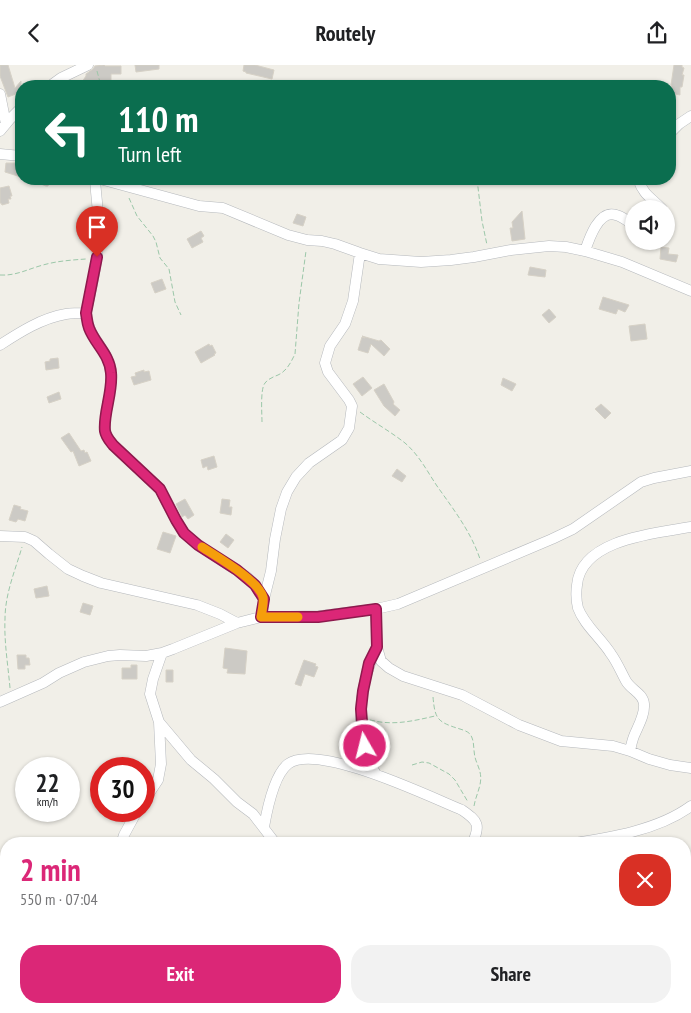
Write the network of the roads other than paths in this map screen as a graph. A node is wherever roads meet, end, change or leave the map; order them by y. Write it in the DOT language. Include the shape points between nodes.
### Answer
graph roads {
  1 [pos="88,65"];
  2 [pos="58,80"];
  3 [pos="0,94"];
  4 [pos="15,114"];
  5 [pos="691,116"];
  6 [pos="3,127"];
  7 [pos="676,127"];
  8 [pos="0,154"];
  9 [pos="15,155"];
  10 [pos="95,185"];
  11 [pos="121,185"];
  12 [pos="640,185"];
  13 [pos="652,200"];
  14 [pos="625,219"];
  15 [pos="585,251"];
  16 [pos="360,253"];
  17 [pos="691,290"];
  18 [pos="86,313"];
  19 [pos="0,345"];
  20 [pos="691,471"];
  21 [pos="691,527"];
  22 [pos="0,536"];
  23 [pos="264,599"];
  24 [pos="376,609"];
  25 [pos="261,617"];
  26 [pos="237,623"];
  27 [pos="377,647"];
  28 [pos="162,653"];
  29 [pos="0,702"];
  30 [pos="159,722"];
  31 [pos="630,751"];
  32 [pos="691,768"];
  33 [pos="376,774"];
  34 [pos="155,785"];
  35 [pos="691,806"];
  36 [pos="131,822"];
  37 [pos="264,827"];
  38 [pos="123,837"];
  39 [pos="271,837"];
  40 [pos="475,837"];
  41 [pos="610,837"];
  1 -- 2 [label="street"];
  3 -- 6 [label="street"];
  4 -- 6 [label="street"];
  5 -- 7 [label="street"];
  8 -- 9 [label="street"];
  10 -- 18 [label="street" via="99,230"];
  11 -- 16 [label="street" via="199,206 224,209 288,235 335,244"];
  12 -- 13 [label="street"];
  14 -- 15 [label="street" via="618,215 605,216 594,229"];
  15 -- 16 [label="street" via="549,246 421,261 379,259"];
  15 -- 17 [label="street"];
  16 -- 23 [label="street" via="353,301 325,363 352,406 349,428 342,441 309,463 287,492"];
  18 -- 19 [label="street" via="65,314 46,320 26,328"];
  18 -- 23 [label="street" via="90,330 105,353 111,373 107,437 160,489 184,533 247,577"];
  20 -- 24 [label="street" via="641,482 573,529 398,604"];
  21 -- 31 [label="street" via="619,542 603,549 592,556 578,578 576,593 583,619 612,655 630,687 642,697 643,713"];
  22 -- 26 [label="street" via="25,537 34,541 68,569 101,583 197,605"];
  23 -- 25 [label="street"];
  24 -- 25 [label="street" via="318,617"];
  24 -- 27 [label="street"];
  25 -- 26 [label="street"];
  26 -- 28 [label="street"];
  27 -- 31 [label="street" via="381,661 403,676 462,695 519,725 561,741 613,746"];
  27 -- 33 [label="street" via="369,663 361,709 368,757"];
  28 -- 29 [label="street" via="108,656 84,662"];
  28 -- 30 [label="street" via="150,694"];
  30 -- 34 [label="street" via="160,773"];
  30 -- 37 [label="street" via="191,760"];
  31 -- 32 [label="street" via="670,765"];
  33 -- 37 [label="street" via="318,759 288,763 273,789"];
  33 -- 40 [label="street" via="474,815"];
  35 -- 41 [label="street" via="640,830"];
  36 -- 38 [label="street"];
  37 -- 39 [label="street"];
}
